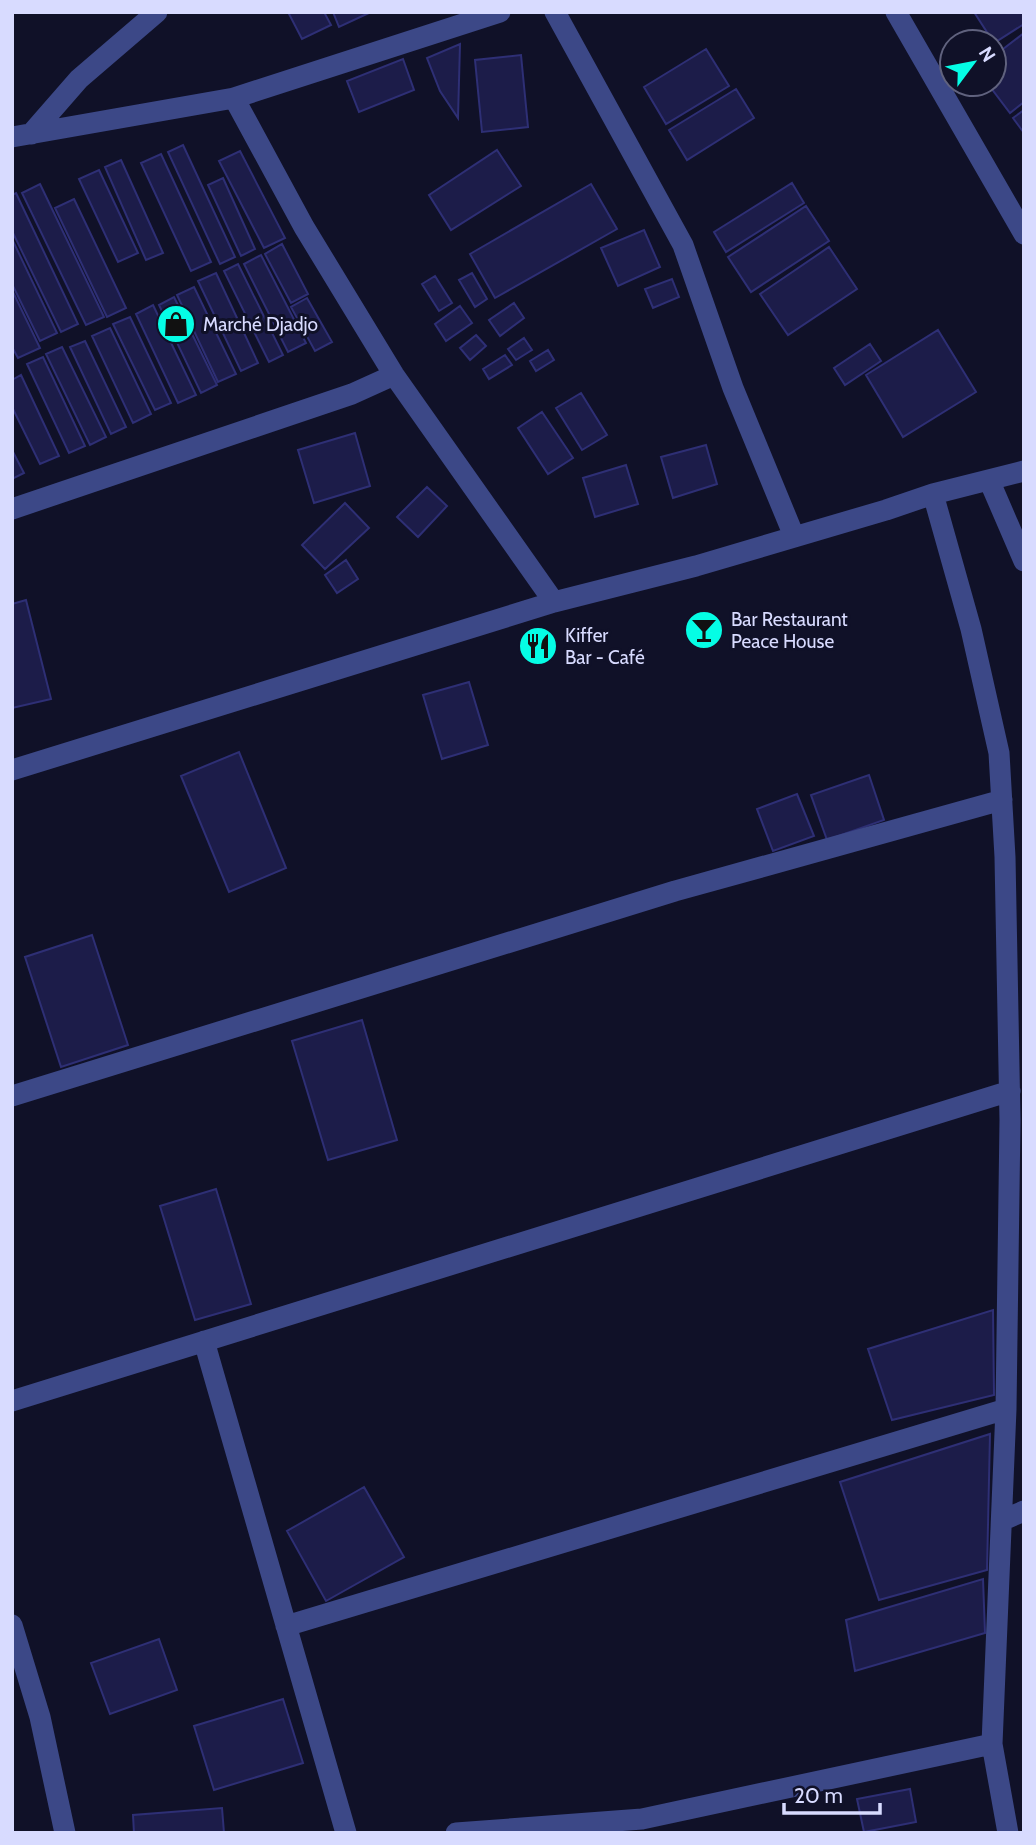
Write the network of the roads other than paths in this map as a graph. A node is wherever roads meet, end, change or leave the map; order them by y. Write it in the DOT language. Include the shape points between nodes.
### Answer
graph roads {
  1 [pos="157,12"];
  2 [pos="500,12"];
  3 [pos="555,12"];
  4 [pos="897,12"];
  5 [pos="234,98"];
  6 [pos="22,135"];
  7 [pos="1024,234"];
  8 [pos="394,375"];
  9 [pos="1024,471"];
  10 [pos="989,480"];
  11 [pos="933,494"];
  12 [pos="12,509"];
  13 [pos="794,537"];
  14 [pos="1024,561"];
  15 [pos="554,602"];
  16 [pos="12,770"];
  17 [pos="1002,800"];
  18 [pos="1010,1091"];
  19 [pos="12,1096"];
  20 [pos="204,1342"];
  21 [pos="12,1401"];
  22 [pos="1006,1409"];
  23 [pos="1024,1511"];
  24 [pos="1003,1520"];
  25 [pos="12,1625"];
  26 [pos="286,1626"];
  27 [pos="992,1744"];
  28 [pos="65,1833"];
  29 [pos="346,1833"];
  30 [pos="456,1833"];
  31 [pos="1008,1833"];
  1 -- 6 [label="street"];
  2 -- 5 [label="street"];
  3 -- 13 [label="street" via="683,245 733,388"];
  4 -- 7 [label="street"];
  5 -- 6 [label="street"];
  5 -- 8 [label="street" via="304,227"];
  8 -- 12 [label="street" via="352,394"];
  8 -- 15 [label="street"];
  9 -- 10 [label="street"];
  10 -- 11 [label="street"];
  10 -- 14 [label="street"];
  11 -- 13 [label="street"];
  11 -- 17 [label="street" via="999,753"];
  13 -- 15 [label="street"];
  15 -- 16 [label="street"];
  17 -- 18 [label="street"];
  17 -- 19 [label="street" via="675,891"];
  18 -- 20 [label="street"];
  18 -- 22 [label="street"];
  20 -- 21 [label="street"];
  20 -- 26 [label="street"];
  22 -- 24 [label="street"];
  22 -- 26 [label="street"];
  23 -- 24 [label="street"];
  24 -- 27 [label="street"];
  25 -- 28 [label="street" via="40,1717"];
  26 -- 29 [label="street"];
  27 -- 30 [label="street" via="642,1819"];
  27 -- 31 [label="street"];
}
